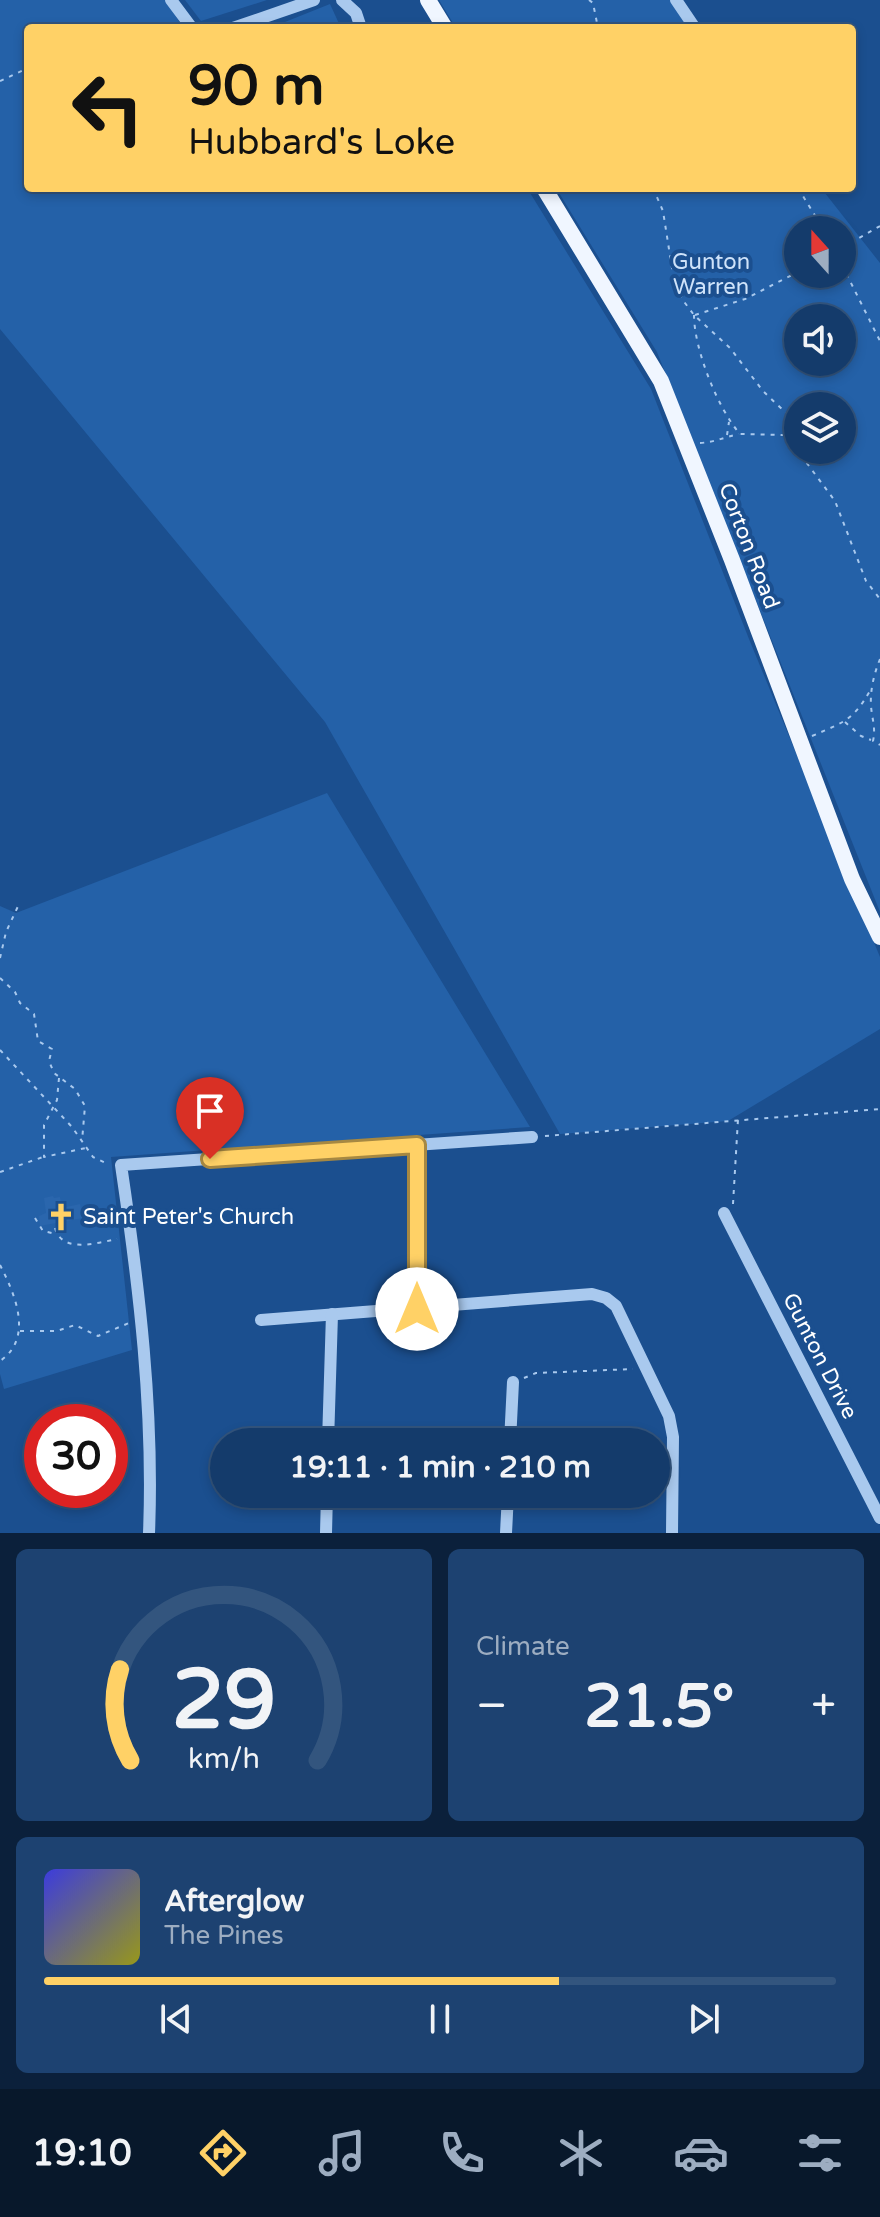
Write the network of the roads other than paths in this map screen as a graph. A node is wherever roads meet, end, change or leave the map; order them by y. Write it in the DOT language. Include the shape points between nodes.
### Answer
graph roads {
  1 [pos="171,0"];
  2 [pos="314,0"];
  3 [pos="342,0"];
  4 [pos="428,0"];
  5 [pos="676,0"];
  6 [pos="189,24"];
  7 [pos="245,24"];
  8 [pos="360,24"];
  9 [pos="443,24"];
  10 [pos="692,24"];
  11 [pos="546,192"];
  12 [pos="880,937"];
  13 [pos="532,1137"];
  14 [pos="417,1145"];
  15 [pos="724,1213"];
  16 [pos="417,1309"];
  17 [pos="332,1314"];
  18 [pos="261,1320"];
  19 [pos="513,1382"];
  20 [pos="328,1428"];
  21 [pos="511,1428"];
  22 [pos="327,1508"];
  23 [pos="507,1508"];
  24 [pos="880,1518"];
  25 [pos="149,1533"];
  26 [pos="326,1533"];
  27 [pos="506,1533"];
  28 [pos="672,1533"];
  1 -- 6 [label="street"];
  2 -- 7 [label="street"];
  3 -- 8 [label="street"];
  4 -- 9 [label="main road"];
  5 -- 10 [label="street"];
  11 -- 12 [label="main road, Corton Road" via="661,381 852,879"];
  13 -- 14 [label="street"];
  14 -- 16 [label="street"];
  14 -- 25 [label="street" via="116,1165 132,1236 147,1387"];
  15 -- 24 [label="street, Gunton Drive"];
  16 -- 17 [label="street"];
  16 -- 28 [label="street" via="592,1294 616,1306 669,1416"];
  17 -- 18 [label="street"];
  17 -- 20 [label="street"];
  19 -- 21 [label="street"];
  22 -- 26 [label="street"];
  23 -- 27 [label="street"];
}
